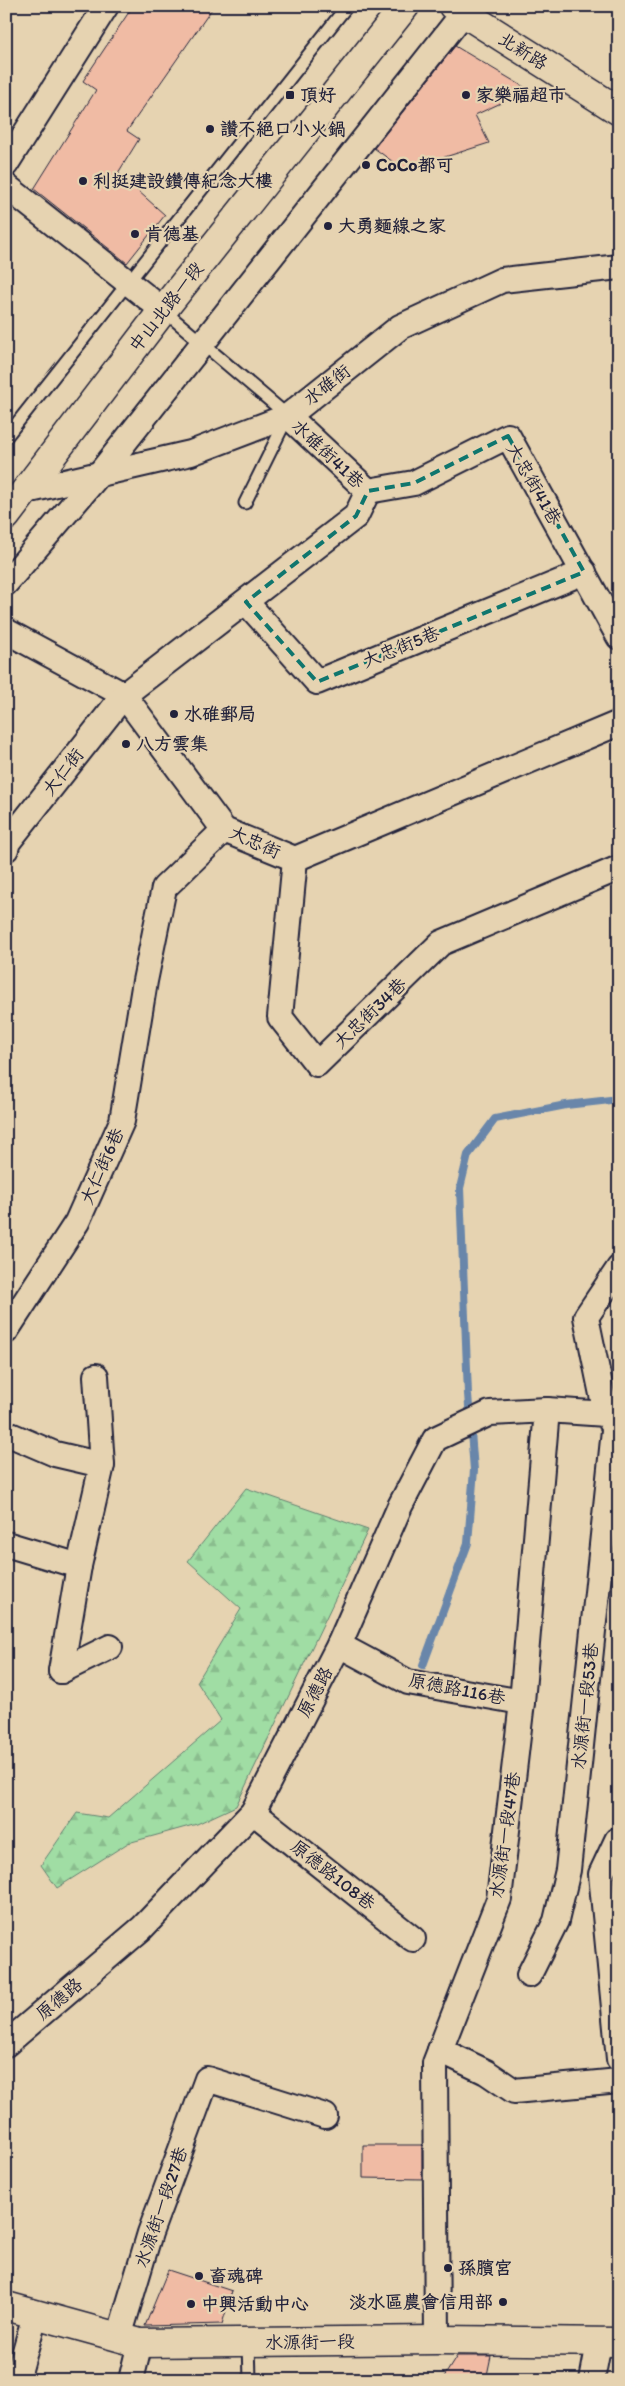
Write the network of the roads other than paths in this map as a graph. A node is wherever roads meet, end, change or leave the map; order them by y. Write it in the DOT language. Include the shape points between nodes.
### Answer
graph roads {
  1 [pos="106,6"];
  2 [pos="347,6"];
  3 [pos="405,6"];
  4 [pos="462,9"];
  5 [pos="619,111"];
  6 [pos="6,164"];
  7 [pos="6,186"];
  8 [pos="619,267"];
  9 [pos="128,282"];
  10 [pos="163,310"];
  11 [pos="202,343"];
  12 [pos="288,416"];
  13 [pos="6,437"];
  14 [pos="101,472"];
  15 [pos="26,491"];
  16 [pos="368,491"];
  17 [pos="245,503"];
  18 [pos="6,516"];
  19 [pos="584,572"];
  20 [pos="6,583"];
  21 [pos="246,602"];
  22 [pos="6,631"];
  23 [pos="619,637"];
  24 [pos="124,695"];
  25 [pos="619,723"];
  26 [pos="224,830"];
  27 [pos="6,849"];
  28 [pos="295,859"];
  29 [pos="619,868"];
  30 [pos="619,1268"];
  31 [pos="6,1331"];
  32 [pos="96,1376"];
  33 [pos="547,1410"];
  34 [pos="613,1426"];
  35 [pos="6,1432"];
  36 [pos="102,1465"];
  37 [pos="6,1544"];
  38 [pos="80,1566"];
  39 [pos="339,1645"];
  40 [pos="110,1647"];
  41 [pos="522,1702"];
  42 [pos="253,1812"];
  43 [pos="617,1840"];
  44 [pos="568,1870"];
  45 [pos="601,1874"];
  46 [pos="413,1939"];
  47 [pos="529,1975"];
  48 [pos="6,2044"];
  49 [pos="440,2050"];
  50 [pos="619,2059"];
  51 [pos="619,2081"];
  52 [pos="325,2116"];
  53 [pos="6,2306"];
  54 [pos="35,2315"];
  55 [pos="130,2340"];
  56 [pos="437,2340"];
  57 [pos="609,2342"];
  58 [pos="249,2344"];
  59 [pos="17,2380"];
  60 [pos="131,2380"];
  61 [pos="250,2380"];
  62 [pos="592,2380"];
  1 -- 6 [label="street"];
  2 -- 9 [label="lane"];
  3 -- 10 [label="main road, 中山北路一段"];
  4 -- 5 [label="main road, 北新路"];
  4 -- 11 [label="street"];
  7 -- 9 [label="street"];
  8 -- 12 [label="street, 水碓街" via="502,280 400,328"];
  9 -- 10 [label="street"];
  9 -- 13 [label="lane"];
  10 -- 11 [label="lane"];
  10 -- 15 [label="main road, 中山北路一段"];
  11 -- 12 [label="lane"];
  11 -- 14 [label="street"];
  12 -- 14 [label="street, 水碓街" via="191,453"];
  12 -- 16 [label="street, 水碓街41巷"];
  12 -- 17 [label="lane"];
  14 -- 15 [label="street, 水碓街"];
  14 -- 20 [label="street"];
  15 -- 18 [label="main road, 中山北路一段"];
  16 -- 19 [label="street, 大忠街41巷" via="414,483 508,436"];
  16 -- 21 [label="street" via="356,516"];
  19 -- 21 [label="street, 大忠街5巷" via="317,682"];
  19 -- 23 [label="street, 大忠街41巷"];
  21 -- 24 [label="street"];
  22 -- 24 [label="street, 大忠街"];
  24 -- 26 [label="street, 大忠街"];
  24 -- 27 [label="street, 大仁街" via="8,842"];
  25 -- 28 [label="street, 大忠街"];
  26 -- 28 [label="street, 大忠街"];
  26 -- 31 [label="street, 大仁街6巷" via="164,888 122,1121 77,1222"];
  28 -- 29 [label="street, 大忠街34巷" via="280,1017 317,1064 441,943"];
  30 -- 34 [label="street, 水源街一段53巷" via="586,1317"];
  32 -- 36 [label="street"];
  33 -- 34 [label="street, 原德路"];
  33 -- 39 [label="street, 原德路" via="490,1413 436,1439 400,1506"];
  33 -- 41 [label="street, 水源街一段47巷"];
  34 -- 44 [label="street, 水源街一段53巷"];
  35 -- 36 [label="street" via="55,1454"];
  36 -- 38 [label="street"];
  37 -- 38 [label="street"];
  38 -- 40 [label="street" via="61,1671"];
  39 -- 41 [label="street, 原德路116巷" via="408,1682"];
  39 -- 42 [label="street, 原德路"];
  41 -- 49 [label="street, 水源街一段47巷" via="498,1899"];
  42 -- 46 [label="street, 原德路108巷"];
  42 -- 48 [label="street, 原德路" via="142,1928"];
  43 -- 45 [label="street"];
  44 -- 45 [label="street"];
  44 -- 47 [label="street, 水源街一段53巷" via="556,1921"];
  45 -- 50 [label="street"];
  49 -- 51 [label="street" via="486,2072 514,2091"];
  49 -- 56 [label="street, 水源街一段47巷" via="435,2064"];
  52 -- 55 [label="street, 水源街一段27巷" via="207,2078 150,2233"];
  53 -- 54 [label="main road, 水源街一段"];
  54 -- 55 [label="main road, 水源街一段"];
  54 -- 59 [label="street"];
  55 -- 58 [label="main road, 水源街一段"];
  55 -- 60 [label="street, 水源街一段27巷"];
  56 -- 57 [label="main road, 水源街一段"];
  56 -- 58 [label="main road, 水源街一段"];
  57 -- 62 [label="street"];
  58 -- 61 [label="lane"];
}
